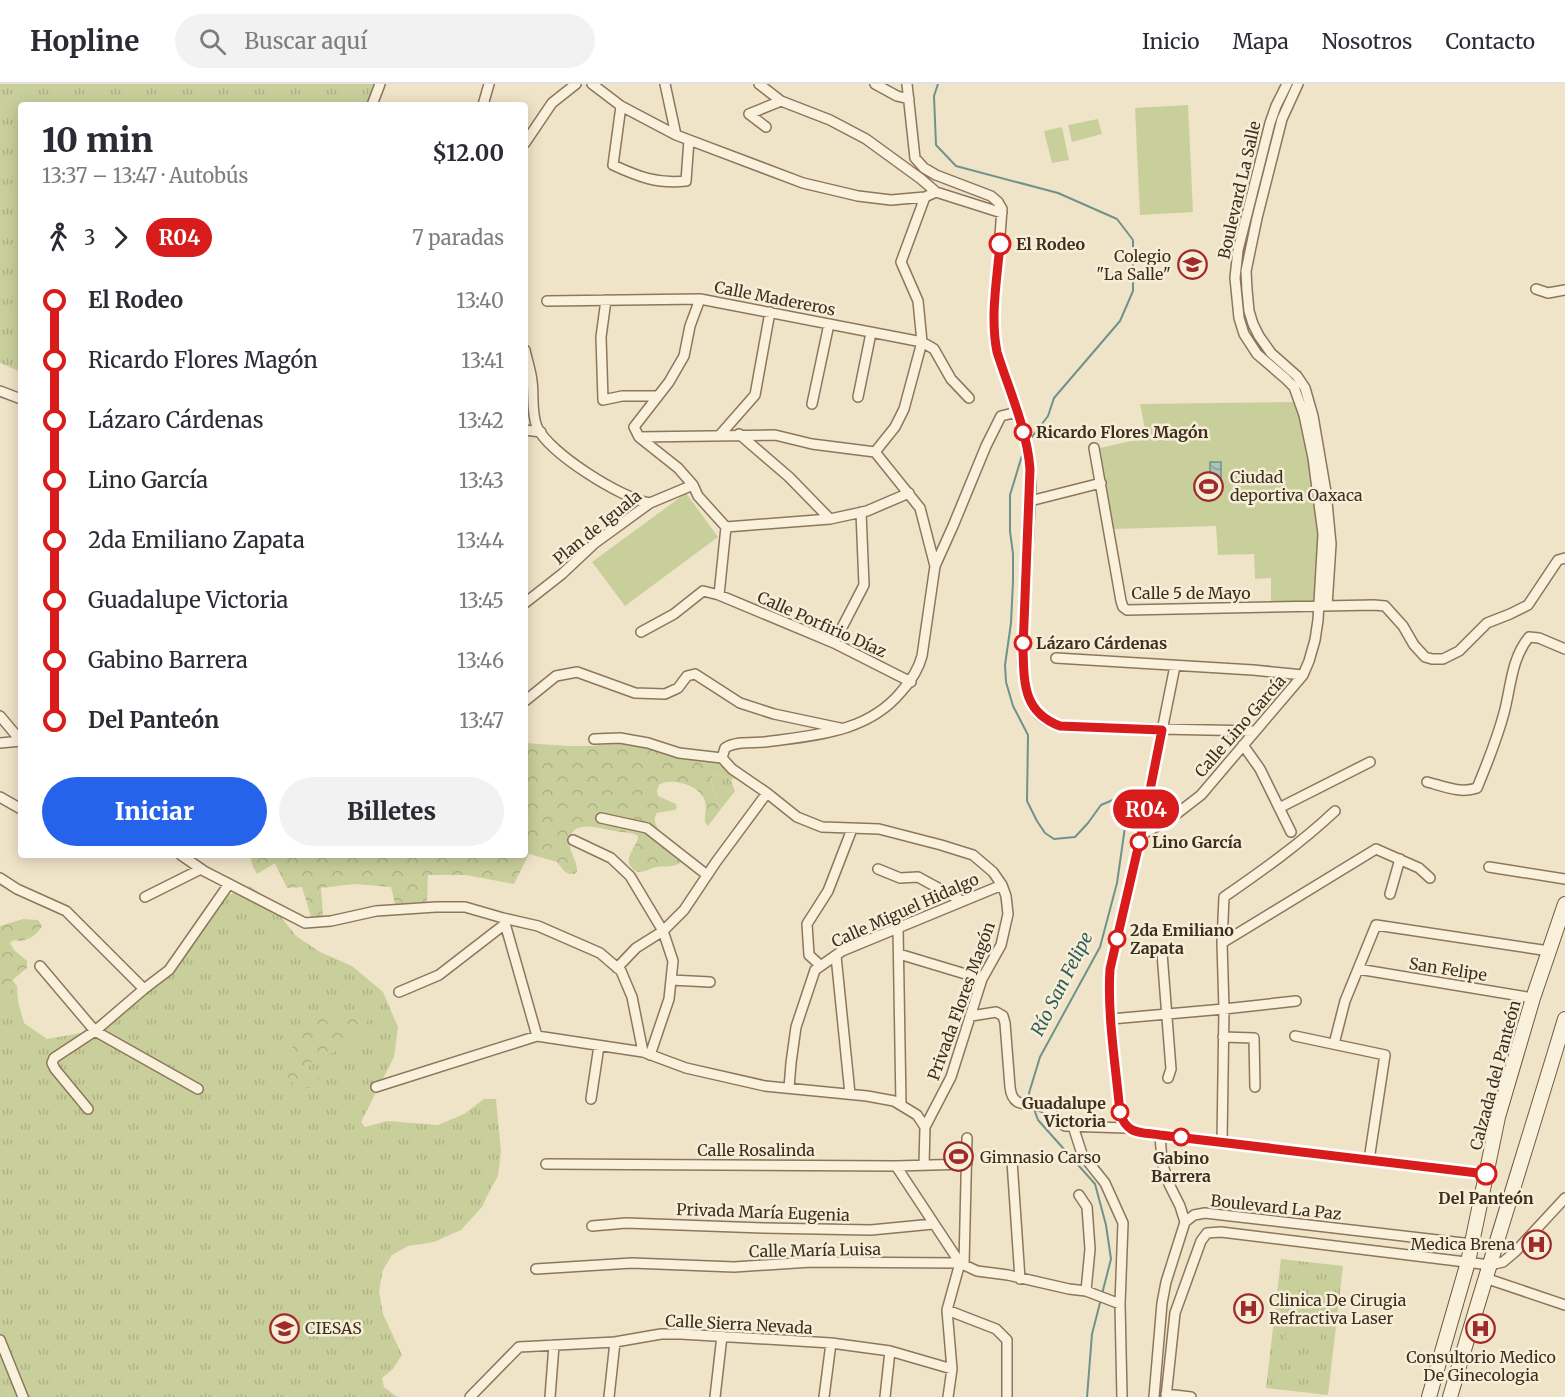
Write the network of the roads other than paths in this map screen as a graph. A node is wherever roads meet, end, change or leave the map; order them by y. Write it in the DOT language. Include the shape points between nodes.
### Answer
graph roads {
  1 [pos="380,84"];
  2 [pos="489,84"];
  3 [pos="576,84"];
  4 [pos="592,84"];
  5 [pos="665,84"];
  6 [pos="759,84"];
  7 [pos="875,84"];
  8 [pos="908,84"];
  9 [pos="1287,84"];
  10 [pos="1298,84"];
  11 [pos="909,99"];
  12 [pos="781,101"];
  13 [pos="373,102"];
  14 [pos="484,102"];
  15 [pos="621,106"];
  16 [pos="766,127"];
  17 [pos="676,135"];
  18 [pos="528,139"];
  19 [pos="689,140"];
  20 [pos="936,192"];
  21 [pos="925,197"];
  22 [pos="1002,213"];
  23 [pos="1536,289"];
  24 [pos="1565,290"];
  25 [pos="700,299"];
  26 [pos="606,300"];
  27 [pos="547,301"];
  28 [pos="770,312"];
  29 [pos="829,324"];
  30 [pos="871,333"];
  31 [pos="922,342"];
  32 [pos="528,363"];
  33 [pos="0,391"];
  34 [pos="658,396"];
  35 [pos="858,397"];
  36 [pos="18,398"];
  37 [pos="969,398"];
  38 [pos="812,404"];
  39 [pos="1017,412"];
  40 [pos="528,430"];
  41 [pos="541,432"];
  42 [pos="739,434"];
  43 [pos="719,436"];
  44 [pos="639,437"];
  45 [pos="1094,448"];
  46 [pos="874,452"];
  47 [pos="1101,483"];
  48 [pos="693,485"];
  49 [pos="909,493"];
  50 [pos="1030,501"];
  51 [pos="650,503"];
  52 [pos="861,512"];
  53 [pos="830,519"];
  54 [pos="726,527"];
  55 [pos="1565,558"];
  56 [pos="934,566"];
  57 [pos="719,595"];
  58 [pos="528,601"];
  59 [pos="1323,606"];
  60 [pos="641,632"];
  61 [pos="834,642"];
  62 [pos="1565,649"];
  63 [pos="1056,658"];
  64 [pos="1175,666"];
  65 [pos="1303,675"];
  66 [pos="910,682"];
  67 [pos="528,698"];
  68 [pos="0,716"];
  69 [pos="845,729"];
  70 [pos="1162,730"];
  71 [pos="1255,731"];
  72 [pos="18,737"];
  73 [pos="594,739"];
  74 [pos="18,741"];
  75 [pos="0,743"];
  76 [pos="1243,745"];
  77 [pos="722,758"];
  78 [pos="1370,762"];
  79 [pos="1427,782"];
  80 [pos="767,793"];
  81 [pos="0,797"];
  82 [pos="18,807"];
  83 [pos="1279,808"];
  84 [pos="1335,811"];
  85 [pos="601,818"];
  86 [pos="852,829"];
  87 [pos="1291,832"];
  88 [pos="1141,835"];
  89 [pos="573,840"];
  90 [pos="185,858"];
  91 [pos="1400,859"];
  92 [pos="1489,867"];
  93 [pos="201,869"];
  94 [pos="878,869"];
  95 [pos="708,875"];
  96 [pos="0,878"];
  97 [pos="1430,878"];
  98 [pos="1565,879"];
  99 [pos="229,884"];
  100 [pos="1002,885"];
  101 [pos="1390,894"];
  102 [pos="145,897"];
  103 [pos="962,901"];
  104 [pos="1565,904"];
  105 [pos="504,921"];
  106 [pos="898,928"];
  107 [pos="663,930"];
  108 [pos="1222,943"];
  109 [pos="1550,951"];
  110 [pos="1162,953"];
  111 [pos="899,954"];
  112 [pos="836,956"];
  113 [pos="40,966"];
  114 [pos="821,966"];
  115 [pos="617,968"];
  116 [pos="1358,969"];
  117 [pos="982,979"];
  118 [pos="672,980"];
  119 [pos="710,982"];
  120 [pos="144,989"];
  121 [pos="399,992"];
  122 [pos="1533,998"];
  123 [pos="1296,1001"];
  124 [pos="1224,1009"];
  125 [pos="1167,1014"];
  126 [pos="971,1016"];
  127 [pos="1112,1018"];
  128 [pos="1565,1019"];
  129 [pos="95,1031"];
  130 [pos="537,1035"];
  131 [pos="1295,1036"];
  132 [pos="1223,1037"];
  133 [pos="1334,1044"];
  134 [pos="599,1046"];
  135 [pos="647,1053"];
  136 [pos="1168,1078"];
  137 [pos="376,1087"];
  138 [pos="1255,1087"];
  139 [pos="789,1088"];
  140 [pos="198,1089"];
  141 [pos="850,1094"];
  142 [pos="591,1099"];
  143 [pos="901,1105"];
  144 [pos="88,1109"];
  145 [pos="1073,1126"];
  146 [pos="925,1127"];
  147 [pos="1127,1128"];
  148 [pos="1160,1135"];
  149 [pos="967,1138"];
  150 [pos="1222,1142"];
  151 [pos="1369,1160"];
  152 [pos="1012,1161"];
  153 [pos="546,1164"];
  154 [pos="967,1164"];
  155 [pos="924,1165"];
  156 [pos="896,1166"];
  157 [pos="1486,1174"];
  158 [pos="1079,1195"];
  159 [pos="1565,1198"];
  160 [pos="1185,1222"];
  161 [pos="933,1224"];
  162 [pos="592,1226"];
  163 [pos="1472,1244"];
  164 [pos="1468,1262"];
  165 [pos="962,1264"];
  166 [pos="536,1269"];
  167 [pos="1487,1272"];
  168 [pos="1020,1279"];
  169 [pos="1089,1292"];
  170 [pos="1120,1304"];
  171 [pos="1565,1305"];
  172 [pos="947,1311"];
  173 [pos="722,1336"];
  174 [pos="0,1340"];
  175 [pos="615,1342"];
  176 [pos="831,1343"];
  177 [pos="554,1345"];
  178 [pos="890,1351"];
  179 [pos="952,1368"];
  180 [pos="1166,1395"];
  181 [pos="23,1397"];
  182 [pos="470,1397"];
  183 [pos="550,1397"];
  184 [pos="609,1397"];
  185 [pos="715,1397"];
  186 [pos="824,1397"];
  187 [pos="885,1397"];
  188 [pos="948,1397"];
  189 [pos="1007,1397"];
  190 [pos="1122,1397"];
  191 [pos="1154,1397"];
  192 [pos="1191,1397"];
  193 [pos="1429,1397"];
  194 [pos="1450,1397"];
  1 -- 13 [label="street"];
  2 -- 14 [label="street"];
  3 -- 18 [label="street" via="552,104"];
  4 -- 15 [label="street"];
  5 -- 17 [label="street"];
  6 -- 12 [label="street"];
  7 -- 11 [label="street"];
  8 -- 11 [label="street"];
  9 -- 59 [label="street, Boulevard La Salle" via="1270,123 1238,250 1235,278 1244,334 1257,354 1294,387 1304,415 1323,534"];
  10 -- 59 [label="street, Boulevard La Salle" via="1282,119 1246,271 1253,324 1271,352 1305,388 1313,416 1331,544"];
  11 -- 22 [label="street" via="915,158 936,175 991,196"];
  12 -- 16 [label="street" via="749,114"];
  12 -- 20 [label="street" via="866,139"];
  15 -- 17 [label="street"];
  15 -- 19 [label="street" via="613,165 640,177 669,183 686,181"];
  17 -- 19 [label="street"];
  19 -- 21 [label="street" via="803,183 891,200"];
  20 -- 21 [label="street"];
  20 -- 22 [label="street"];
  21 -- 31 [label="street" via="901,262 918,302"];
  22 -- 39 [label="street" via="994,329 997,352"];
  23 -- 24 [label="street" via="1548,293"];
  25 -- 26 [label="street, Calle Madereros"];
  25 -- 28 [label="street, Calle Madereros"];
  25 -- 34 [label="street" via="684,356"];
  26 -- 27 [label="street, Calle Madereros"];
  26 -- 34 [label="street" via="601,337 603,400"];
  28 -- 29 [label="street, Calle Madereros"];
  28 -- 43 [label="street" via="755,395"];
  29 -- 30 [label="street, Calle Madereros"];
  29 -- 38 [label="street"];
  30 -- 31 [label="street, Calle Madereros"];
  30 -- 35 [label="street"];
  31 -- 37 [label="street" via="934,349 951,379"];
  31 -- 46 [label="street" via="904,409"];
  32 -- 41 [label="street" via="533,410"];
  33 -- 36 [label="street"];
  34 -- 44 [label="street" via="634,427"];
  39 -- 50 [label="street" via="1028,450"];
  39 -- 56 [label="street" via="1001,416"];
  40 -- 41 [label="street"];
  41 -- 51 [label="street" via="571,461 629,497"];
  42 -- 43 [label="street"];
  42 -- 46 [label="street" via="775,435"];
  42 -- 53 [label="street"];
  43 -- 44 [label="street"];
  44 -- 48 [label="street"];
  45 -- 47 [label="street, Calle 5 de Mayo"];
  46 -- 49 [label="street"];
  47 -- 50 [label="street"];
  47 -- 59 [label="street, Calle 5 de Mayo" via="1125,609"];
  48 -- 51 [label="street, Plan de Iguala"];
  48 -- 54 [label="street"];
  49 -- 52 [label="street"];
  49 -- 56 [label="street" via="920,508"];
  50 -- 70 [label="street" via="1023,649 1025,682 1032,704 1045,719 1060,726"];
  51 -- 58 [label="street, Plan de Iguala" via="595,543"];
  52 -- 53 [label="street"];
  52 -- 61 [label="street" via="864,585"];
  53 -- 54 [label="street"];
  54 -- 57 [label="street"];
  55 -- 59 [label="street, Calle 5 de Mayo" via="1550,570 1528,605 1487,623 1459,651 1443,659 1425,657 1385,606"];
  56 -- 66 [label="street" via="920,666"];
  57 -- 60 [label="street" via="703,591 674,614"];
  57 -- 61 [label="street, Calle Porfirio Díaz"];
  59 -- 65 [label="street, Calle Lino García"];
  61 -- 66 [label="street, Calle Porfirio Díaz"];
  62 -- 79 [label="street" via="1529,637 1521,646 1504,713 1477,788 1468,791"];
  63 -- 64 [label="street"];
  64 -- 65 [label="street"];
  64 -- 70 [label="street"];
  65 -- 71 [label="street, Calle Lino García"];
  66 -- 69 [label="street" via="891,705 871,719"];
  67 -- 69 [label="street" via="556,676 577,672 635,693 665,693 695,674 740,703"];
  68 -- 72 [label="street"];
  69 -- 77 [label="street" via="731,744"];
  70 -- 71 [label="street"];
  70 -- 88 [label="street"];
  71 -- 76 [label="street, Calle Lino García"];
  73 -- 77 [label="street" via="620,738 678,753"];
  74 -- 75 [label="street"];
  76 -- 83 [label="street" via="1260,768"];
  76 -- 88 [label="street, Calle Lino García" via="1201,795"];
  77 -- 80 [label="street"];
  78 -- 83 [label="street"];
  80 -- 86 [label="street" via="797,817 822,827"];
  80 -- 95 [label="street"];
  81 -- 82 [label="street"];
  83 -- 87 [label="street"];
  84 -- 108 [label="street" via="1309,835 1224,897"];
  85 -- 95 [label="street" via="647,828"];
  86 -- 100 [label="street" via="879,829 973,855"];
  86 -- 114 [label="street, Calle Miguel Hidalgo" via="828,891 807,924 809,956"];
  88 -- 127 [label="street" via="1110,969"];
  89 -- 107 [label="street" via="611,858 630,876"];
  90 -- 93 [label="street"];
  91 -- 97 [label="street"];
  91 -- 101 [label="street"];
  91 -- 108 [label="street" via="1376,849"];
  92 -- 98 [label="street"];
  93 -- 99 [label="street"];
  93 -- 102 [label="street"];
  94 -- 103 [label="street" via="900,878 918,877"];
  95 -- 107 [label="street"];
  96 -- 120 [label="street" via="66,911"];
  99 -- 105 [label="street" via="305,923 376,911 436,907 465,907"];
  99 -- 120 [label="street" via="169,970"];
  100 -- 103 [label="street, Calle Miguel Hidalgo"];
  100 -- 117 [label="street, Privada Flores Magón" via="1008,914 1001,945"];
  103 -- 106 [label="street, Calle Miguel Hidalgo"];
  104 -- 109 [label="street, Calzada del Panteón"];
  105 -- 115 [label="street" via="538,926 600,953"];
  105 -- 121 [label="street" via="439,975"];
  105 -- 130 [label="street"];
  106 -- 111 [label="street"];
  106 -- 112 [label="street, Calle Miguel Hidalgo"];
  107 -- 115 [label="street" via="636,948"];
  107 -- 118 [label="street" via="673,962"];
  108 -- 124 [label="street"];
  109 -- 116 [label="street" via="1376,925"];
  109 -- 122 [label="street, Calzada del Panteón"];
  110 -- 125 [label="street"];
  111 -- 117 [label="street"];
  111 -- 143 [label="street"];
  112 -- 114 [label="street, Calle Miguel Hidalgo"];
  112 -- 141 [label="street"];
  113 -- 129 [label="street"];
  114 -- 139 [label="street, Calle Miguel Hidalgo" via="815,970 796,1027"];
  115 -- 135 [label="street" via="632,997"];
  116 -- 122 [label="street, San Felipe"];
  116 -- 133 [label="street" via="1344,1001"];
  117 -- 126 [label="street, Privada Flores Magón"];
  118 -- 119 [label="street"];
  118 -- 135 [label="street" via="669,999"];
  120 -- 129 [label="street"];
  122 -- 157 [label="street, Calzada del Panteón" via="1498,1116"];
  123 -- 124 [label="street"];
  124 -- 125 [label="street"];
  124 -- 132 [label="street"];
  125 -- 127 [label="street"];
  125 -- 136 [label="street" via="1171,1069"];
  126 -- 145 [label="street" via="996,1012 1003,1016 1013,1100 1042,1107 1062,1125"];
  126 -- 146 [label="street, Privada Flores Magón" via="951,1077"];
  127 -- 147 [label="street" via="1120,1113"];
  128 -- 167 [label="street"];
  129 -- 140 [label="street"];
  129 -- 144 [label="street" via="52,1063"];
  130 -- 134 [label="street"];
  130 -- 137 [label="street"];
  131 -- 133 [label="street"];
  132 -- 138 [label="street" via="1254,1038"];
  132 -- 150 [label="street"];
  133 -- 151 [label="street" via="1385,1054"];
  134 -- 135 [label="street"];
  134 -- 142 [label="street"];
  135 -- 139 [label="street" via="686,1068"];
  139 -- 141 [label="street"];
  141 -- 143 [label="street"];
  143 -- 146 [label="street" via="917,1114"];
  145 -- 147 [label="street"];
  145 -- 170 [label="street" via="1082,1155 1102,1179 1122,1219"];
  146 -- 155 [label="street, Privada Flores Magón"];
  147 -- 148 [label="street"];
  148 -- 150 [label="street"];
  148 -- 160 [label="street" via="1162,1162"];
  149 -- 154 [label="street"];
  150 -- 151 [label="street"];
  151 -- 157 [label="street"];
  152 -- 168 [label="street"];
  153 -- 156 [label="street, Calle Rosalinda"];
  154 -- 155 [label="street, Calle Rosalinda"];
  154 -- 165 [label="street"];
  155 -- 156 [label="street, Calle Rosalinda"];
  156 -- 161 [label="street"];
  157 -- 163 [label="street, Calzada del Panteón"];
  158 -- 169 [label="street" via="1088,1207"];
  159 -- 167 [label="street" via="1516,1251"];
  160 -- 163 [label="street, Boulevard La Paz" via="1204,1213"];
  160 -- 191 [label="street" via="1162,1303"];
  161 -- 162 [label="street, Privada María Eugenia" via="871,1230 626,1223"];
  161 -- 165 [label="street"];
  163 -- 164 [label="street, Calzada del Panteón"];
  164 -- 167 [label="street"];
  164 -- 180 [label="street, Boulevard La Paz" via="1207,1233 1175,1313"];
  164 -- 193 [label="street, Calzada del Panteón"];
  165 -- 166 [label="street, Calle María Luisa" via="811,1262 734,1267 632,1263"];
  165 -- 168 [label="street, Calle María Luisa"];
  165 -- 172 [label="street"];
  167 -- 171 [label="street"];
  167 -- 194 [label="street"];
  168 -- 169 [label="street, Calle María Luisa"];
  169 -- 170 [label="street, Calle María Luisa"];
  170 -- 190 [label="street"];
  172 -- 179 [label="street"];
  172 -- 189 [label="street" via="996,1329 1007,1340"];
  173 -- 175 [label="street, Calle Sierra Nevada" via="661,1334"];
  173 -- 176 [label="street, Calle Sierra Nevada"];
  173 -- 185 [label="street"];
  174 -- 181 [label="street"];
  175 -- 177 [label="street, Calle Sierra Nevada"];
  175 -- 184 [label="street"];
  176 -- 178 [label="street, Calle Sierra Nevada"];
  176 -- 186 [label="street"];
  177 -- 182 [label="street, Calle Sierra Nevada" via="514,1350"];
  177 -- 183 [label="street"];
  178 -- 179 [label="street, Calle Sierra Nevada"];
  178 -- 187 [label="street"];
  179 -- 188 [label="street"];
  180 -- 192 [label="street"];
}
